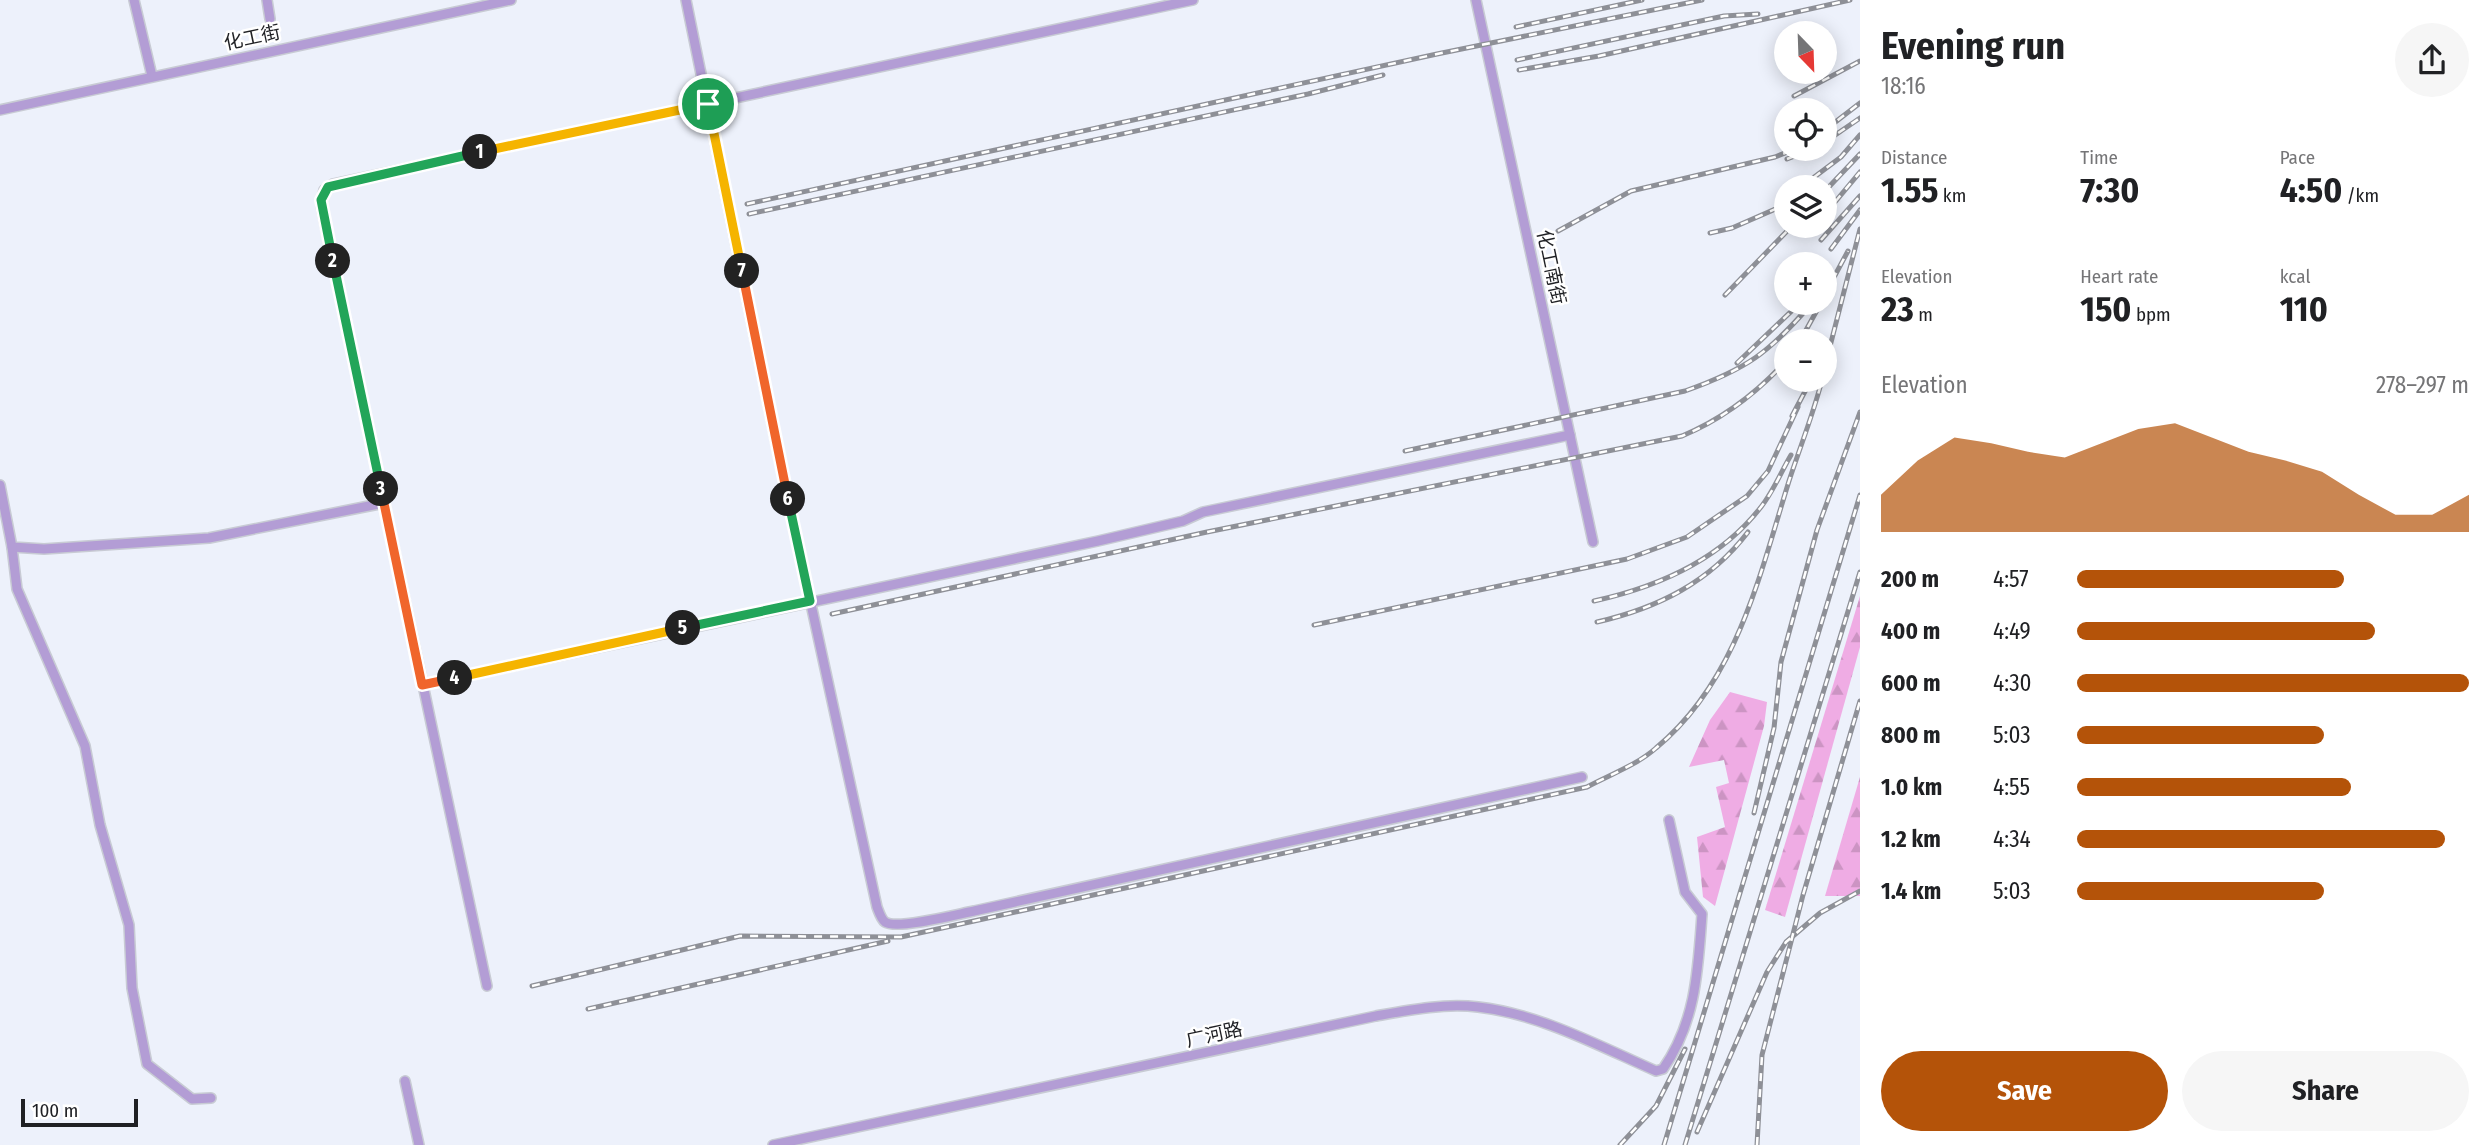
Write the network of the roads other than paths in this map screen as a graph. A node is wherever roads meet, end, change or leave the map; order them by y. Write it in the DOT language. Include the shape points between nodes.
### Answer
graph roads {
  1 [pos="134,0"];
  2 [pos="267,0"];
  3 [pos="511,0"];
  4 [pos="686,0"];
  5 [pos="1193,0"];
  6 [pos="1476,0"];
  7 [pos="270,19"];
  8 [pos="152,76"];
  9 [pos="708,104"];
  10 [pos="0,110"];
  11 [pos="1570,435"];
  12 [pos="0,485"];
  13 [pos="384,503"];
  14 [pos="1593,542"];
  15 [pos="12,547"];
  16 [pos="810,601"];
  17 [pos="422,685"];
  18 [pos="1582,777"];
  19 [pos="1669,820"];
  20 [pos="487,986"];
  21 [pos="405,1081"];
  22 [pos="211,1098"];
  23 [pos="419,1145"];
  24 [pos="773,1145"];
  1 -- 8 [label="street"];
  2 -- 7 [label="street"];
  3 -- 8 [label="street, 化工街"];
  4 -- 9 [label="street"];
  5 -- 9 [label="street"];
  6 -- 11 [label="street, 化工南街"];
  8 -- 10 [label="street, 化工街"];
  9 -- 13 [label="street" via="333,184 324,190 321,205"];
  9 -- 16 [label="street"];
  11 -- 14 [label="street, 化工南街"];
  11 -- 16 [label="street"];
  12 -- 15 [label="street"];
  13 -- 15 [label="street" via="209,538"];
  13 -- 17 [label="street"];
  15 -- 22 [label="street" via="18,589 85,746 100,825 129,925 132,988 147,1064 192,1099"];
  16 -- 17 [label="street"];
  16 -- 18 [label="street" via="877,907 887,923 988,908"];
  17 -- 20 [label="street"];
  19 -- 24 [label="street, 广河路" via="1685,892 1702,914 1699,972 1679,1046 1663,1069 1656,1071 1522,1016 1478,1007 1437,1007 1376,1016"];
  21 -- 23 [label="street"];
}
